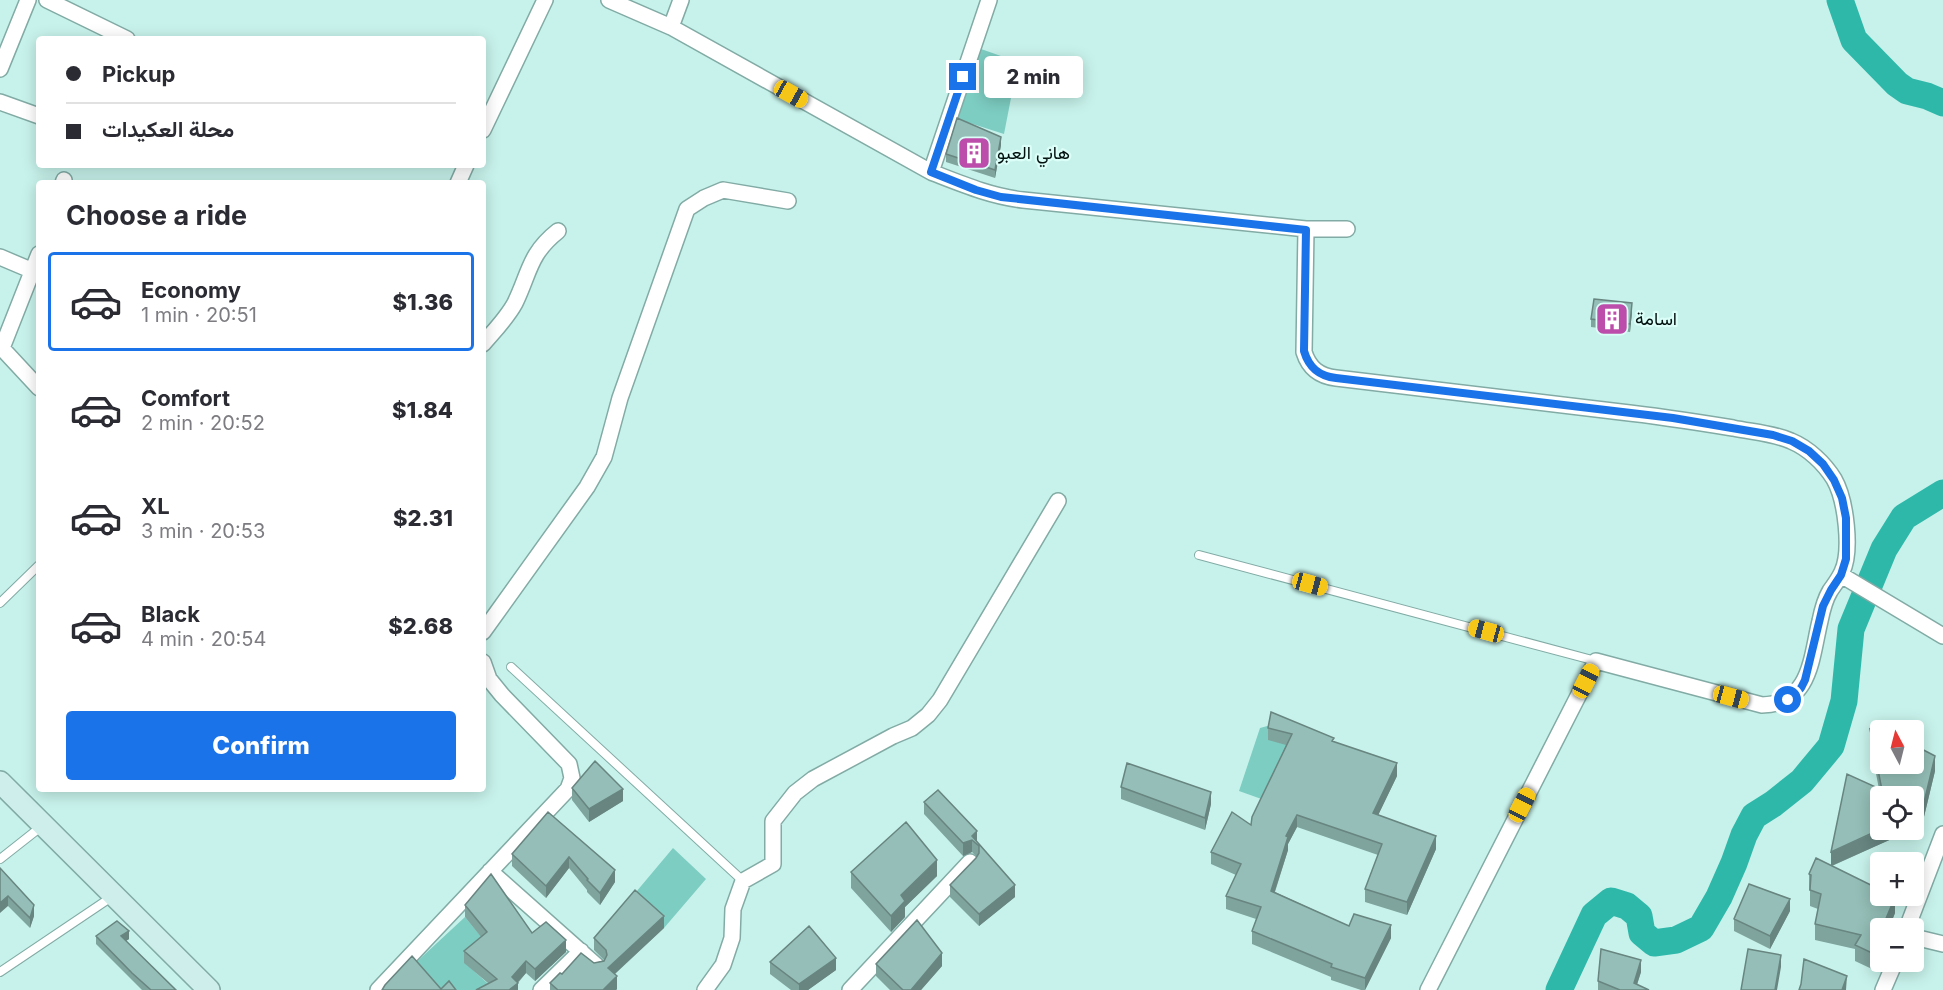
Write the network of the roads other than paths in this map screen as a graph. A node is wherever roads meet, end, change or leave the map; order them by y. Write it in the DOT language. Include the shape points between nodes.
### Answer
graph roads {
  1 [pos="28,0"];
  2 [pos="47,0"];
  3 [pos="545,0"];
  4 [pos="609,0"];
  5 [pos="681,0"];
  6 [pos="988,0"];
  7 [pos="671,27"];
  8 [pos="121,36"];
  9 [pos="0,69"];
  10 [pos="0,102"];
  11 [pos="36,115"];
  12 [pos="486,124"];
  13 [pos="931,172"];
  14 [pos="788,201"];
  15 [pos="1306,230"];
  16 [pos="1347,230"];
  17 [pos="558,231"];
  18 [pos="0,257"];
  19 [pos="36,262"];
  20 [pos="33,271"];
  21 [pos="486,340"];
  22 [pos="1,347"];
  23 [pos="36,385"];
  24 [pos="1058,501"];
  25 [pos="1199,555"];
  26 [pos="36,568"];
  27 [pos="1841,575"];
  28 [pos="0,603"];
  29 [pos="486,628"];
  30 [pos="1943,636"];
  31 [pos="1596,661"];
  32 [pos="511,667"];
  33 [pos="486,670"];
  34 [pos="0,782"];
  35 [pos="43,825"];
  36 [pos="1943,834"];
  37 [pos="0,859"];
  38 [pos="970,862"];
  39 [pos="490,871"];
  40 [pos="743,881"];
  41 [pos="114,895"];
  42 [pos="1911,918"];
  43 [pos="1924,939"];
  44 [pos="1943,944"];
  45 [pos="581,951"];
  46 [pos="597,966"];
  47 [pos="0,972"];
  48 [pos="1891,972"];
  49 [pos="208,990"];
  50 [pos="378,990"];
  51 [pos="541,990"];
  52 [pos="705,990"];
  53 [pos="850,990"];
  54 [pos="1428,990"];
  55 [pos="1883,990"];
  1 -- 9 [label="street"];
  2 -- 8 [label="street"];
  3 -- 12 [label="street"];
  4 -- 7 [label="street"];
  5 -- 7 [label="street"];
  6 -- 13 [label="street"];
  7 -- 13 [label="street"];
  10 -- 11 [label="street"];
  13 -- 15 [label="street" via="1001,197"];
  14 -- 29 [label="street" via="723,190 687,209 600,465"];
  15 -- 16 [label="street"];
  15 -- 27 [label="street" via="1304,351 1319,374 1673,418 1792,441 1823,464 1842,498 1846,559"];
  17 -- 21 [label="street" via="536,253 515,303"];
  18 -- 20 [label="street"];
  19 -- 20 [label="street"];
  20 -- 22 [label="street"];
  22 -- 23 [label="street"];
  24 -- 40 [label="street" via="934,708 912,728 813,779 795,793 772,821 773,864"];
  25 -- 31 [label="lane"];
  26 -- 28 [label="lane"];
  27 -- 30 [label="street"];
  27 -- 31 [label="street" via="1823,606 1805,680 1795,694 1780,703 1762,705"];
  31 -- 54 [label="street"];
  32 -- 40 [label="lane"];
  33 -- 39 [label="street" via="502,695 569,764 572,778 568,789"];
  34 -- 35 [label="main road"];
  35 -- 37 [label="lane"];
  35 -- 41 [label="main road"];
  36 -- 42 [label="street"];
  38 -- 53 [label="street"];
  39 -- 45 [label="street"];
  39 -- 50 [label="street"];
  40 -- 52 [label="street" via="733,909 732,938 723,965"];
  41 -- 47 [label="lane"];
  41 -- 49 [label="main road"];
  43 -- 44 [label="street"];
  45 -- 46 [label="street"];
  45 -- 51 [label="street"];
  48 -- 55 [label="street"];
}
